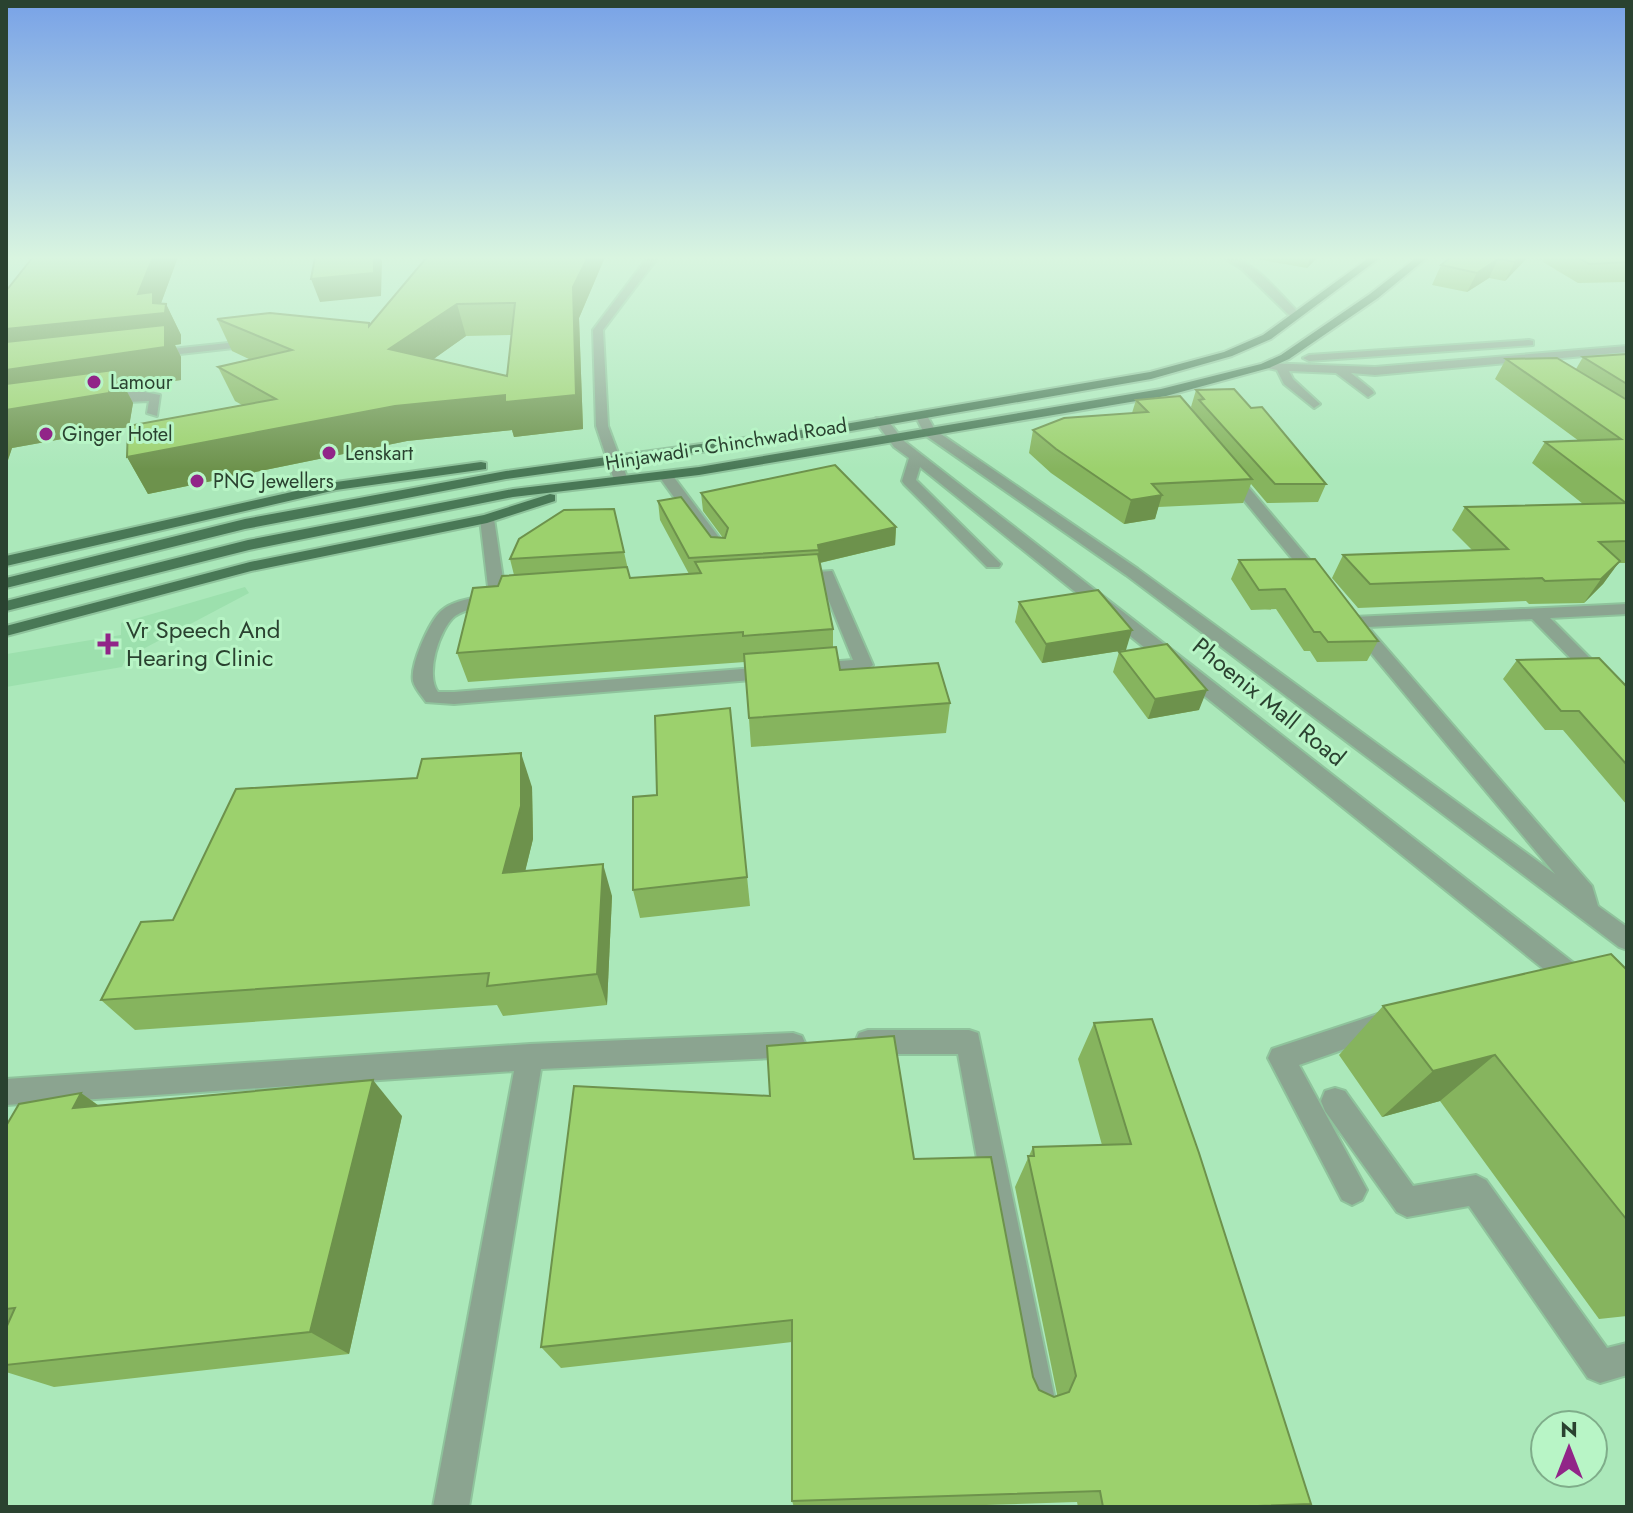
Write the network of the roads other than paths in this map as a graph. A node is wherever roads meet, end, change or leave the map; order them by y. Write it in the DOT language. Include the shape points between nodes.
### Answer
graph roads {
  1 [pos="600,328"];
  2 [pos="1279,328"];
  3 [pos="1331,328"];
  4 [pos="1627,336"];
  5 [pos="1582,339"];
  6 [pos="268,342"];
  7 [pos="1537,343"];
  8 [pos="1508,345"];
  9 [pos="1627,349"];
  10 [pos="146,355"];
  11 [pos="1526,357"];
  12 [pos="1284,362"];
  13 [pos="1265,366"];
  14 [pos="1341,371"];
  15 [pos="1551,374"];
  16 [pos="1368,393"];
  17 [pos="91,401"];
  18 [pos="1314,404"];
  19 [pos="153,413"];
  20 [pos="926,423"];
  21 [pos="887,430"];
  22 [pos="1212,453"];
  23 [pos="916,457"];
  24 [pos="614,462"];
  25 [pos="565,467"];
  26 [pos="665,475"];
  27 [pos="621,480"];
  28 [pos="586,486"];
  29 [pos="487,519"];
  30 [pos="721,551"];
  31 [pos="6,561"];
  32 [pos="993,564"];
  33 [pos="6,583"];
  34 [pos="498,598"];
  35 [pos="6,606"];
  36 [pos="1627,609"];
  37 [pos="1344,610"];
  38 [pos="1536,613"];
  39 [pos="6,631"];
  40 [pos="1592,670"];
  41 [pos="1588,911"];
  42 [pos="1627,940"];
  43 [pos="1559,966"];
  44 [pos="1527,977"];
  45 [pos="1593,993"];
  46 [pos="1411,1015"];
  47 [pos="530,1057"];
  48 [pos="6,1092"];
  49 [pos="1335,1101"];
  50 [pos="1352,1190"];
  51 [pos="1627,1359"];
  52 [pos="1037,1395"];
  53 [pos="451,1507"];
  1 -- 24 [label="street" via="602,426"];
  2 -- 20 [label="main road, Hinjawadi - Chinchwad Road" via="1228,354 1166,371"];
  3 -- 12 [label="main road"];
  4 -- 5 [label="street"];
  6 -- 10 [label="street"];
  7 -- 8 [label="street"];
  8 -- 11 [label="street"];
  8 -- 12 [label="street"];
  9 -- 11 [label="street"];
  11 -- 14 [label="street"];
  11 -- 15 [label="street"];
  12 -- 13 [label="street"];
  12 -- 14 [label="street"];
  12 -- 18 [label="street" via="1288,381"];
  13 -- 20 [label="main road, Hinjawadi - Chinchwad Road" via="1167,399"];
  14 -- 16 [label="street"];
  17 -- 19 [label="street" via="156,398"];
  20 -- 21 [label="main road, Hinjawadi - Chinchwad Road"];
  20 -- 21 [label="main road, Hinjawadi - Chinchwad Road"];
  20 -- 41 [label="street, Phoenix Mall Road"];
  21 -- 23 [label="street, Phoenix Mall Road"];
  21 -- 24 [label="main road, Hinjawadi - Chinchwad Road"];
  21 -- 26 [label="main road, Hinjawadi - Chinchwad Road"];
  22 -- 37 [label="street"];
  23 -- 32 [label="street" via="909,481"];
  23 -- 43 [label="street, Phoenix Mall Road"];
  24 -- 25 [label="main road, Hinjawadi - Chinchwad Road"];
  24 -- 27 [label="street"];
  25 -- 28 [label="main road"];
  25 -- 31 [label="main road" via="497,464 336,486"];
  25 -- 33 [label="main road, Hinjawadi - Chinchwad Road" via="245,524"];
  26 -- 27 [label="main road, Hinjawadi - Chinchwad Road"];
  26 -- 30 [label="street"];
  27 -- 28 [label="main road, Hinjawadi - Chinchwad Road"];
  28 -- 29 [label="main road"];
  28 -- 35 [label="main road, Hinjawadi - Chinchwad Road" via="513,493 248,545"];
  29 -- 34 [label="street"];
  29 -- 39 [label="main road" via="250,567"];
  34 -- 34 [label="street" via="826,574 864,665 433,698 421,675 440,621 448,613"];
  36 -- 38 [label="street"];
  37 -- 38 [label="street"];
  37 -- 41 [label="street" via="1584,893"];
  38 -- 40 [label="street"];
  41 -- 42 [label="street, Phoenix Mall Road"];
  43 -- 44 [label="street"];
  43 -- 45 [label="street, Phoenix Mall Road"];
  46 -- 50 [label="street" via="1281,1058"];
  47 -- 48 [label="street"];
  47 -- 52 [label="street" via="969,1042"];
  47 -- 53 [label="street"];
  49 -- 51 [label="street" via="1407,1202 1476,1190 1600,1366"];
}
